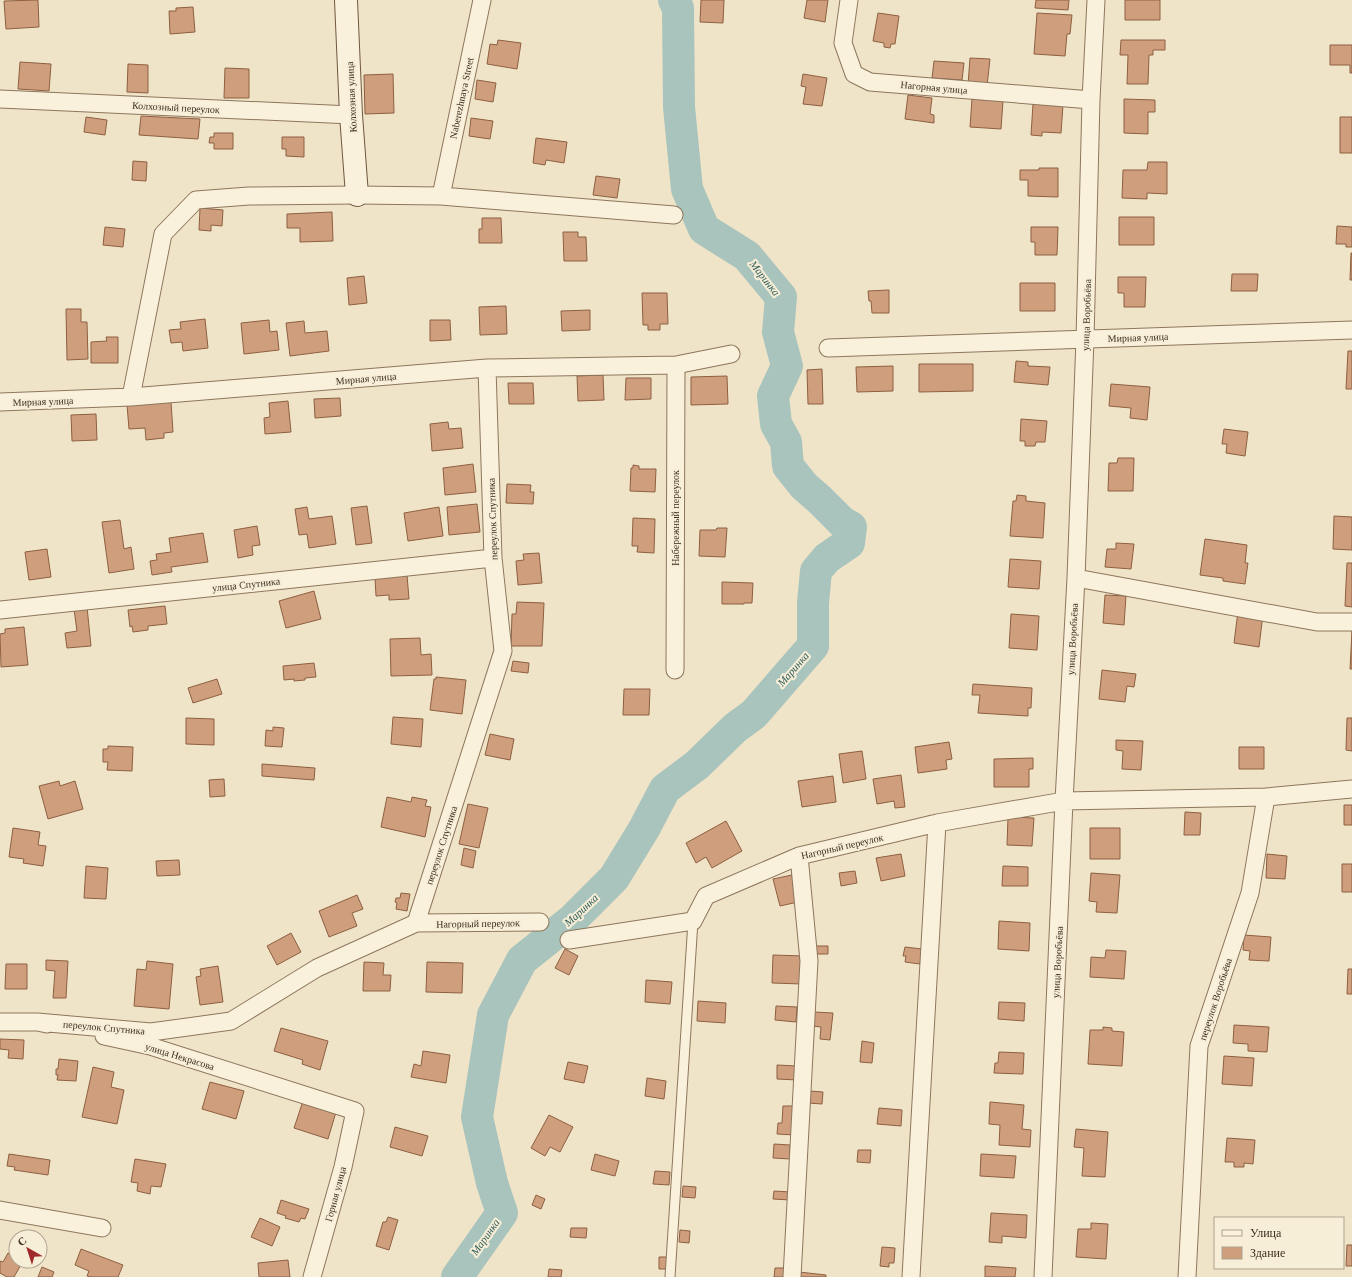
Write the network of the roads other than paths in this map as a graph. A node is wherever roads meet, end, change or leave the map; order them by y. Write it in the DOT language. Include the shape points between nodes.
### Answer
graph roads {
  1 [pos="346,0"];
  2 [pos="482,0"];
  3 [pos="849,0"];
  4 [pos="1096,0"];
  5 [pos="0,99"];
  6 [pos="1091,100"];
  7 [pos="351,115"];
  8 [pos="356,195"];
  9 [pos="441,196"];
  10 [pos="674,215"];
  11 [pos="1352,330"];
  12 [pos="1085,338"];
  13 [pos="828,348"];
  14 [pos="731,354"];
  15 [pos="676,366"];
  16 [pos="487,368"];
  17 [pos="131,397"];
  18 [pos="0,402"];
  19 [pos="493,558"];
  20 [pos="1076,578"];
  21 [pos="0,610"];
  22 [pos="1352,622"];
  23 [pos="675,670"];
  24 [pos="1352,789"];
  25 [pos="1266,797"];
  26 [pos="1064,801"];
  27 [pos="937,823"];
  28 [pos="799,856"];
  29 [pos="693,921"];
  30 [pos="540,922"];
  31 [pos="416,923"];
  32 [pos="569,940"];
  33 [pos="0,1022"];
  34 [pos="37,1022"];
  35 [pos="355,1111"];
  36 [pos="0,1210"];
  37 [pos="102,1228"];
  38 [pos="312,1277"];
  39 [pos="670,1277"];
  40 [pos="792,1277"];
  41 [pos="911,1277"];
  42 [pos="1043,1277"];
  43 [pos="1187,1277"];
  1 -- 7 [label="street, Колхозная улица"];
  2 -- 9 [label="street, Naberezhnaya Street"];
  3 -- 6 [label="street, Нагорная улица" via="843,43 854,74 870,82"];
  4 -- 6 [label="street, улица Воробьёва"];
  5 -- 7 [label="street, Колхозный переулок"];
  6 -- 12 [label="street, улица Воробьёва"];
  7 -- 8 [label="street, Колхозная улица"];
  8 -- 9 [label="street"];
  8 -- 17 [label="street" via="250,196 196,200 162,234"];
  9 -- 10 [label="street"];
  11 -- 12 [label="street, Мирная улица"];
  12 -- 13 [label="street, Мирная улица"];
  12 -- 20 [label="street, улица Воробьёва"];
  14 -- 15 [label="street, Мирная улица"];
  15 -- 16 [label="street, Мирная улица"];
  15 -- 23 [label="street, Набережный переулок"];
  16 -- 17 [label="street, Мирная улица"];
  16 -- 19 [label="street, переулок Спутника"];
  17 -- 18 [label="street, Мирная улица"];
  19 -- 21 [label="street, улица Спутника"];
  19 -- 31 [label="street, переулок Спутника" via="503,652"];
  20 -- 22 [label="street" via="1317,622"];
  20 -- 26 [label="street, улица Воробьёва"];
  24 -- 25 [label="street, Нагорный переулок"];
  25 -- 26 [label="street, Нагорный переулок"];
  25 -- 43 [label="street, переулок Воробьёва" via="1250,893 1199,1046"];
  26 -- 27 [label="street, Нагорный переулок"];
  26 -- 42 [label="street, улица Воробьёва"];
  27 -- 28 [label="street, Нагорный переулок"];
  27 -- 41 [label="street"];
  28 -- 29 [label="street, Нагорный переулок" via="706,896"];
  28 -- 40 [label="street" via="809,961"];
  29 -- 32 [label="street"];
  29 -- 39 [label="lane"];
  30 -- 31 [label="street, Нагорный переулок"];
  31 -- 34 [label="street, переулок Спутника" via="318,968 231,1021 150,1032"];
  33 -- 34 [label="street, улица Некрасова"];
  34 -- 35 [label="street, улица Некрасова" via="150,1046"];
  35 -- 38 [label="street, Горная улица" via="343,1167"];
  36 -- 37 [label="street"];
}
